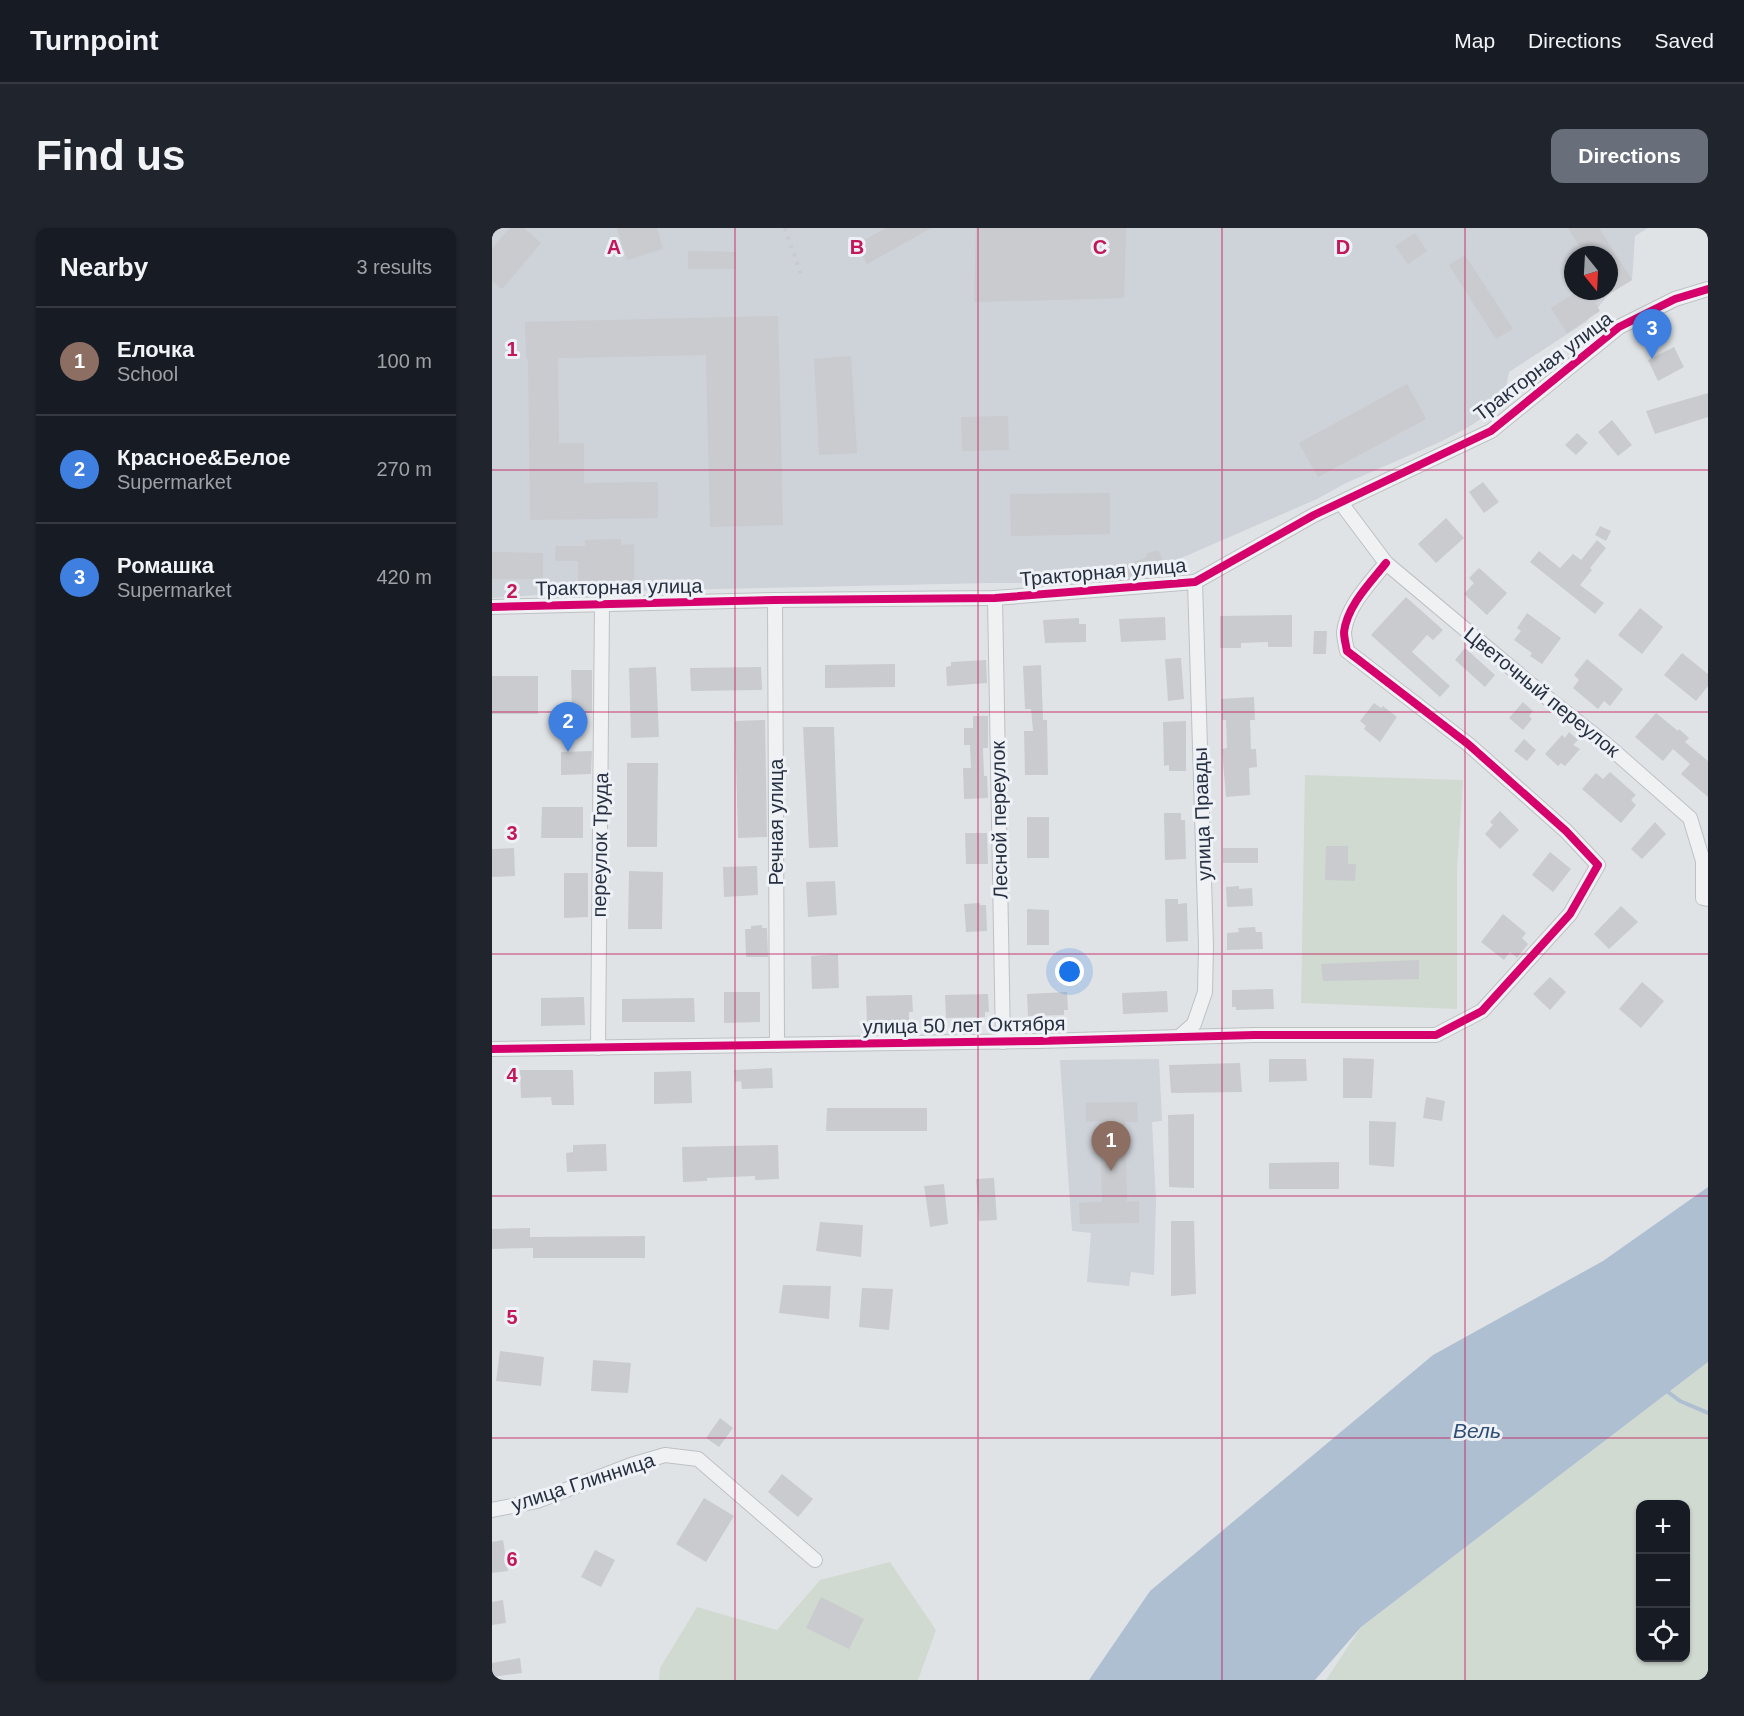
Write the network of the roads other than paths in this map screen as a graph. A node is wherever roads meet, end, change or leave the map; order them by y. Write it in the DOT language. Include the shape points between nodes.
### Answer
graph roads {
  1 [pos="1708,289"];
  2 [pos="1341,503"];
  3 [pos="1386,563"];
  4 [pos="1195,582"];
  5 [pos="995,598"];
  6 [pos="776,600"];
  7 [pos="602,605"];
  8 [pos="492,607"];
  9 [pos="1705,899"];
  10 [pos="1179,1037"];
  11 [pos="1004,1042"];
  12 [pos="777,1045"];
  13 [pos="598,1048"];
  14 [pos="492,1049"];
  15 [pos="492,1510"];
  16 [pos="815,1560"];
  1 -- 2 [label="street, Тракторная улица" via="1675,299 1619,327 1491,431"];
  2 -- 3 [label="street, Цветочный переулок"];
  2 -- 4 [label="street, Тракторная улица"];
  3 -- 9 [label="street, Цветочный переулок" via="1690,818 1703,861"];
  3 -- 10 [label="street, улица 50 лет Октября" via="1351,612 1344,633 1347,651 1468,744 1566,831 1598,865 1570,914 1482,1011 1436,1035"];
  4 -- 5 [label="street, Тракторная улица"];
  4 -- 10 [label="street, улица Правды" via="1205,992 1194,1024"];
  5 -- 6 [label="street, Тракторная улица"];
  5 -- 11 [label="street, Лесной переулок"];
  6 -- 7 [label="street, Тракторная улица"];
  6 -- 12 [label="street, Речная улица"];
  7 -- 8 [label="street, Тракторная улица"];
  7 -- 13 [label="street, переулок Труда"];
  10 -- 11 [label="street, улица 50 лет Октября"];
  11 -- 12 [label="street, улица 50 лет Октября"];
  12 -- 13 [label="street, улица 50 лет Октября"];
  13 -- 14 [label="street, улица 50 лет Октября"];
  15 -- 16 [label="street, улица Глинница" via="537,1501 665,1455 698,1459"];
}
